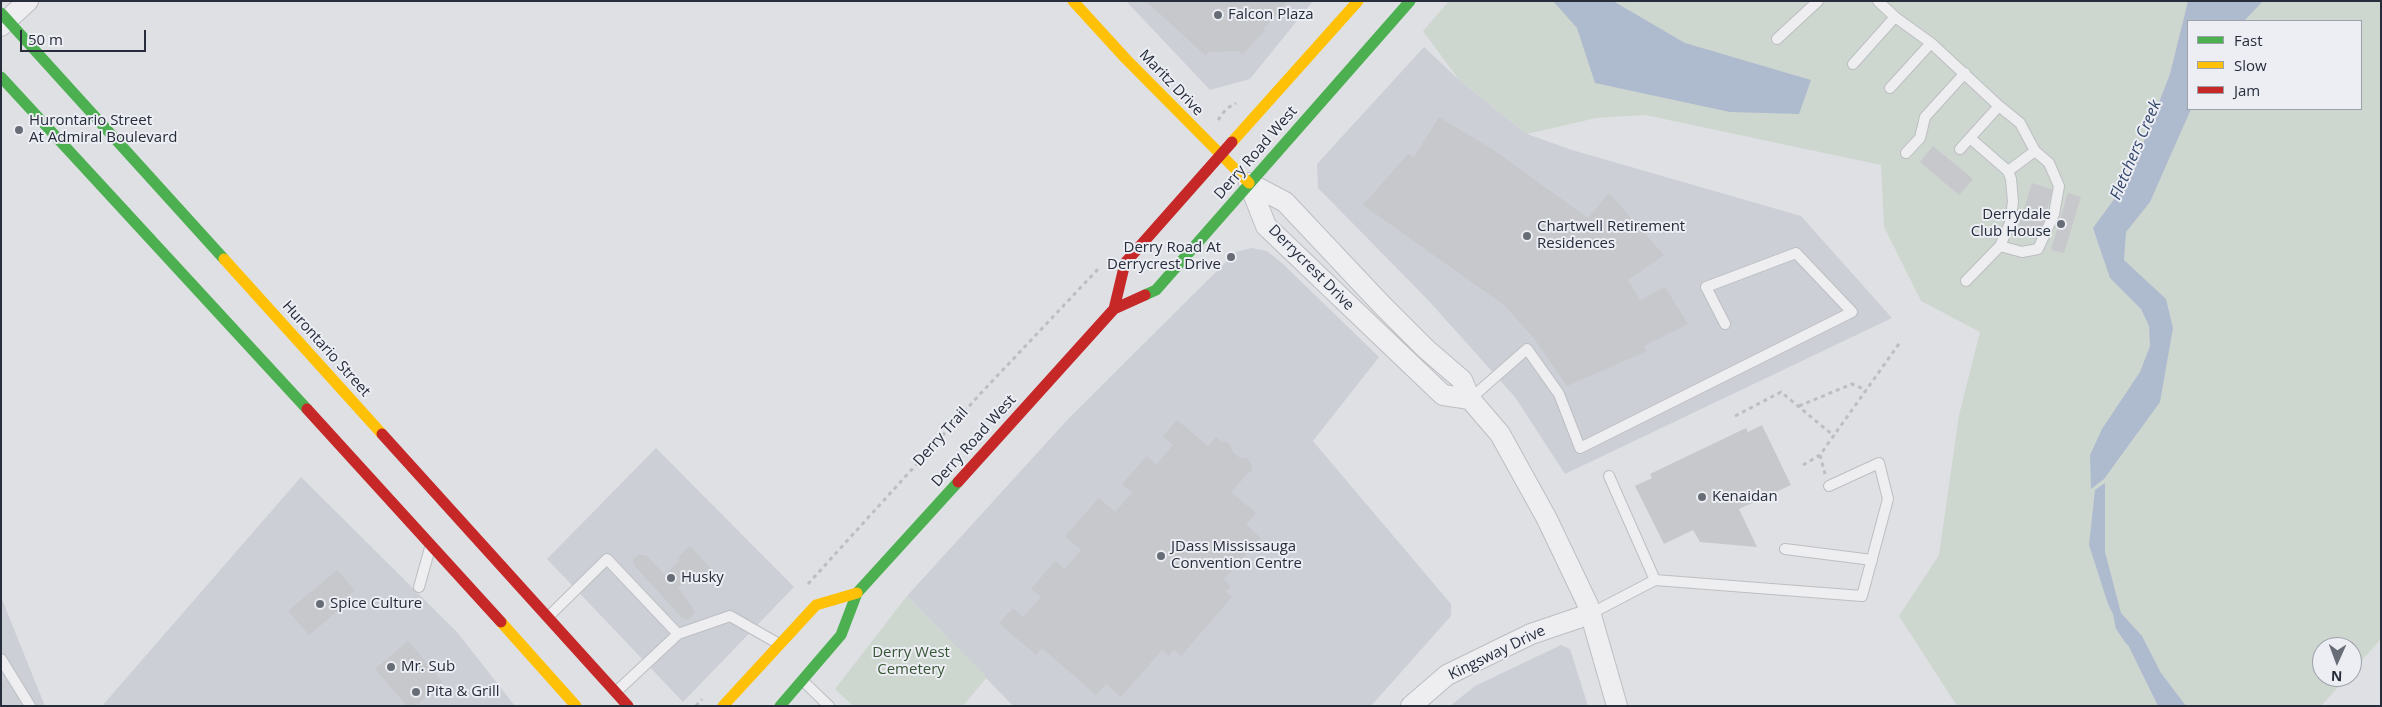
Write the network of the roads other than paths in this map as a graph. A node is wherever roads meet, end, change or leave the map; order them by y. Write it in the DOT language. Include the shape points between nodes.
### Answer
graph roads {
  1 [pos="28,1"];
  2 [pos="1073,1"];
  3 [pos="1358,1"];
  4 [pos="1410,1"];
  5 [pos="1818,1"];
  6 [pos="1878,1"];
  7 [pos="1894,17"];
  8 [pos="3,20"];
  9 [pos="1778,39"];
  10 [pos="1931,43"];
  11 [pos="1853,64"];
  12 [pos="1965,73"];
  13 [pos="1,77"];
  14 [pos="1890,88"];
  15 [pos="1999,106"];
  16 [pos="1970,138"];
  17 [pos="1960,149"];
  18 [pos="2035,151"];
  19 [pos="1906,153"];
  20 [pos="1220,154"];
  21 [pos="2008,170"];
  22 [pos="1249,183"];
  23 [pos="2000,246"];
  24 [pos="1966,281"];
  25 [pos="1114,309"];
  26 [pos="1725,324"];
  27 [pos="1470,399"];
  28 [pos="1609,476"];
  29 [pos="1829,486"];
  30 [pos="431,545"];
  31 [pos="1785,550"];
  32 [pos="1872,560"];
  33 [pos="1655,580"];
  34 [pos="419,587"];
  35 [pos="857,593"];
  36 [pos="1590,614"];
  37 [pos="548,616"];
  38 [pos="678,634"];
  39 [pos="779,644"];
  40 [pos="1,659"];
  41 [pos="802,680"];
  42 [pos="616,692"];
  43 [pos="30,706"];
  44 [pos="576,706"];
  45 [pos="628,706"];
  46 [pos="723,706"];
  47 [pos="780,706"];
  48 [pos="828,706"];
  49 [pos="1411,706"];
  50 [pos="1616,706"];
  1 -- 8 [label="street"];
  2 -- 20 [label="main road, Maritz Drive"];
  3 -- 20 [label="main road, Derry Road West"];
  4 -- 22 [label="main road, Derry Road West"];
  5 -- 9 [label="lane"];
  6 -- 7 [label="lane"];
  7 -- 10 [label="lane"];
  7 -- 11 [label="lane"];
  8 -- 37 [label="main road, Hurontario Street"];
  10 -- 12 [label="lane"];
  10 -- 14 [label="lane"];
  12 -- 15 [label="lane"];
  12 -- 19 [label="lane" via="1925,118 1920,138"];
  13 -- 30 [label="main road"];
  15 -- 16 [label="lane"];
  15 -- 18 [label="lane" via="2020,123"];
  16 -- 17 [label="lane"];
  16 -- 21 [label="lane"];
  18 -- 21 [label="lane"];
  18 -- 23 [label="lane" via="2050,163 2059,186 2054,214 2038,249 2022,252"];
  20 -- 22 [label="main road, Maritz Drive"];
  20 -- 25 [label="main road, Derry Road West" via="1125,262"];
  21 -- 23 [label="lane" via="2013,202 2010,223"];
  22 -- 25 [label="main road, Derry Road West" via="1156,290"];
  22 -- 27 [label="street, Derrycrest Drive" via="1285,202 1394,317 1462,380"];
  22 -- 27 [label="street, Derrycrest Drive" via="1266,226 1443,395"];
  23 -- 24 [label="lane"];
  25 -- 35 [label="main road, Derry Road West"];
  26 -- 27 [label="lane" via="1706,287 1796,253 1852,312 1580,448 1559,394 1527,349"];
  27 -- 36 [label="street, Derrycrest Drive" via="1500,434 1547,519"];
  28 -- 33 [label="lane"];
  29 -- 32 [label="lane" via="1879,463 1888,499"];
  30 -- 34 [label="lane"];
  30 -- 44 [label="main road"];
  31 -- 32 [label="lane"];
  32 -- 33 [label="lane" via="1862,596"];
  33 -- 36 [label="lane"];
  35 -- 39 [label="main road" via="816,605"];
  35 -- 41 [label="main road, Derry Road West" via="841,635"];
  36 -- 49 [label="street, Kingsway Drive" via="1531,634 1447,675"];
  36 -- 50 [label="street, Derrycrest Drive"];
  37 -- 38 [label="lane" via="607,559"];
  37 -- 42 [label="main road, Hurontario Street"];
  38 -- 39 [label="lane" via="730,616"];
  38 -- 42 [label="lane"];
  39 -- 46 [label="main road"];
  40 -- 43 [label="lane"];
  41 -- 47 [label="main road, Derry Road West"];
  41 -- 48 [label="lane"];
  42 -- 45 [label="main road, Hurontario Street"];
}
